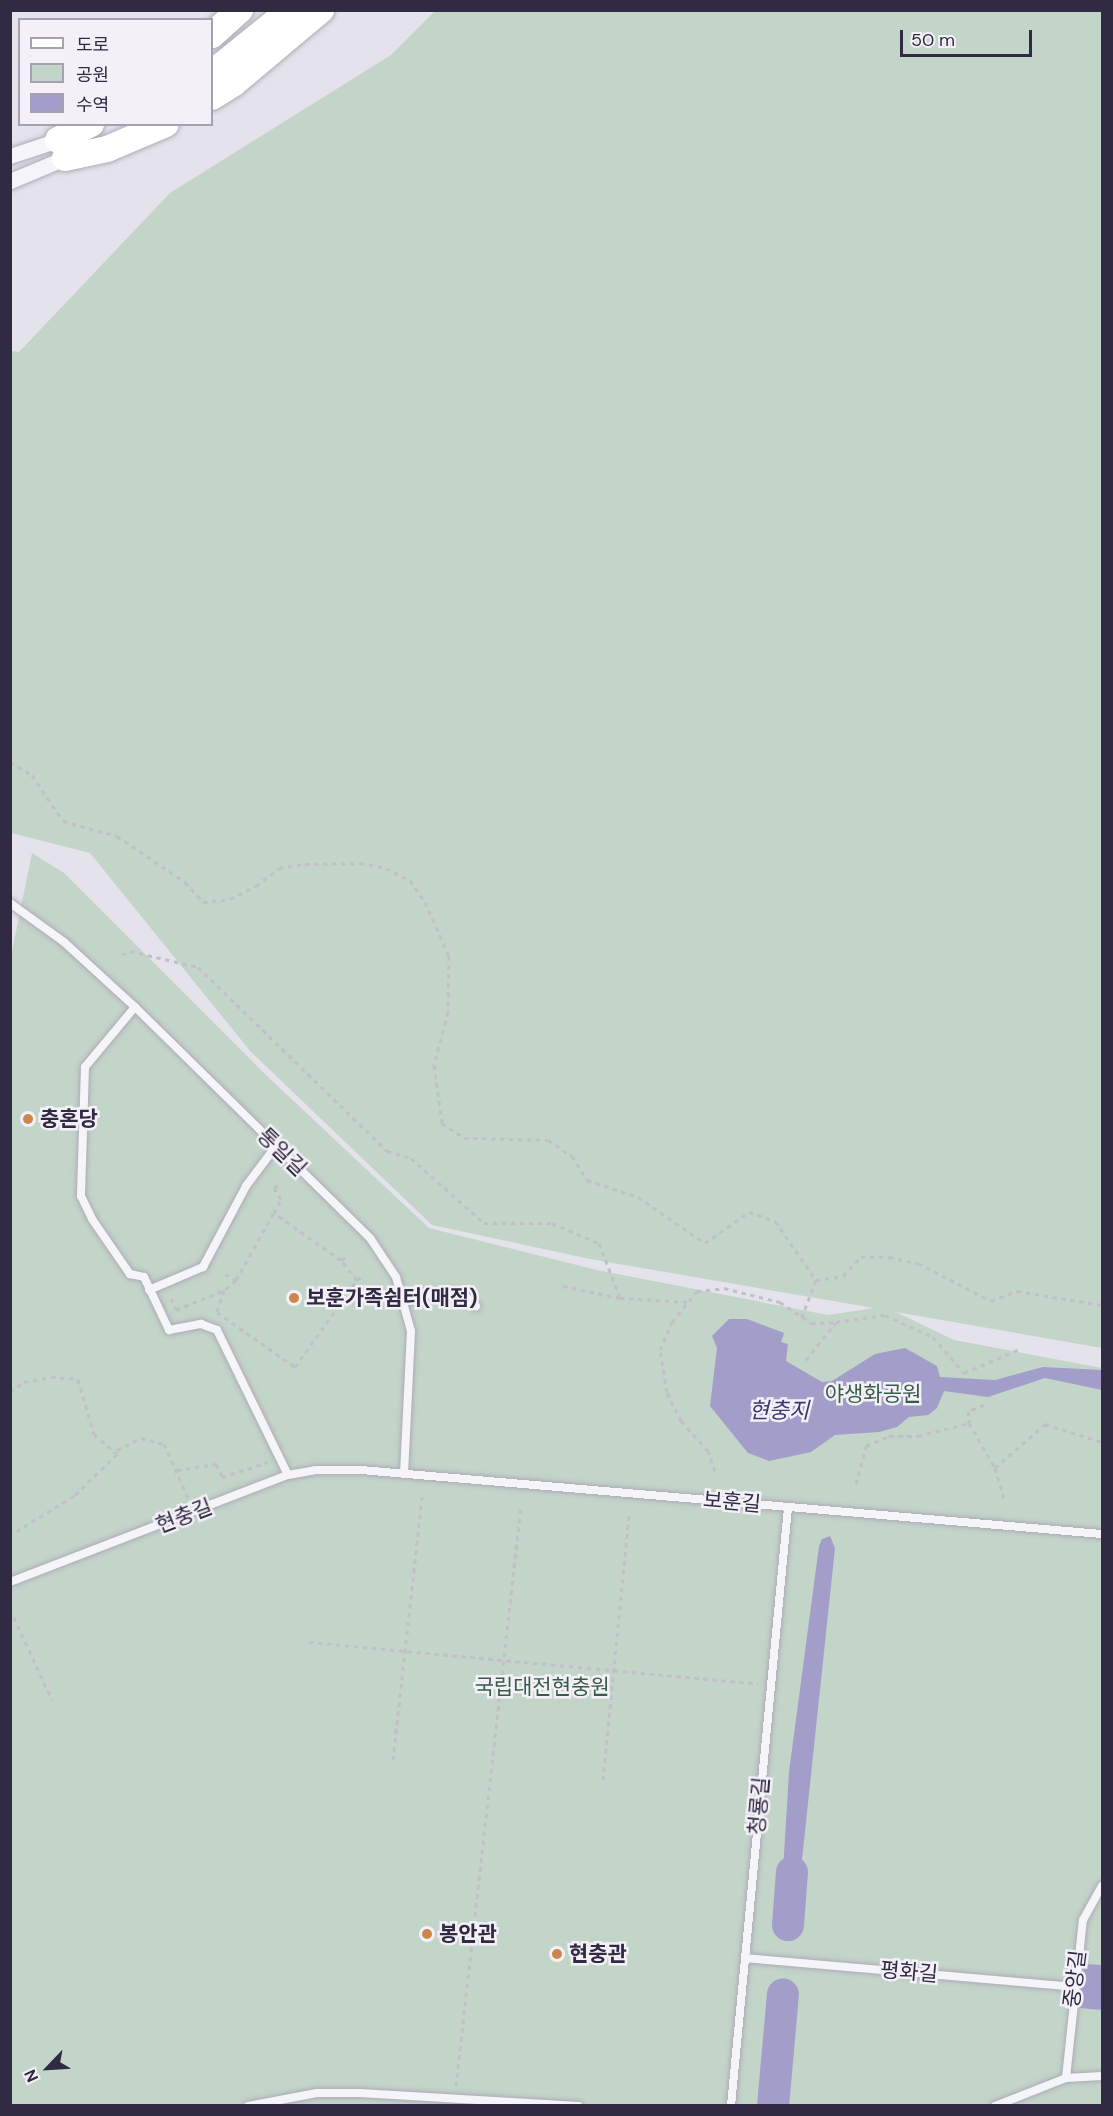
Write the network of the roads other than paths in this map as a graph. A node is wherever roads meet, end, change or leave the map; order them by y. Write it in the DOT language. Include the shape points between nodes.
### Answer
graph roads {
  1 [pos="240,10"];
  2 [pos="269,10"];
  3 [pos="290,10"];
  4 [pos="321,10"];
  5 [pos="213,34"];
  6 [pos="213,57"];
  7 [pos="213,72"];
  8 [pos="213,96"];
  9 [pos="79,126"];
  10 [pos="88,126"];
  11 [pos="123,126"];
  12 [pos="161,126"];
  13 [pos="61,149"];
  14 [pos="10,156"];
  15 [pos="10,181"];
  16 [pos="10,903"];
  17 [pos="135,1007"];
  18 [pos="276,1146"];
  19 [pos="149,1290"];
  20 [pos="406,1301"];
  21 [pos="476,1306"];
  22 [pos="361,1470"];
  23 [pos="404,1474"];
  24 [pos="288,1475"];
  25 [pos="788,1507"];
  26 [pos="1102,1534"];
  27 [pos="10,1582"];
  28 [pos="1102,1886"];
  29 [pos="745,1958"];
  30 [pos="1074,1987"];
  31 [pos="1102,2076"];
  32 [pos="1065,2078"];
  33 [pos="248,2106"];
  34 [pos="579,2106"];
  35 [pos="731,2106"];
  36 [pos="995,2106"];
  1 -- 5 [label="main road"];
  2 -- 6 [label="main road"];
  3 -- 7 [label="main road"];
  4 -- 8 [label="main road"];
  9 -- 13 [label="main road"];
  10 -- 13 [label="main road"];
  11 -- 13 [label="main road"];
  12 -- 13 [label="main road" via="107,149"];
  13 -- 14 [label="street"];
  13 -- 15 [label="street"];
  16 -- 17 [label="lane, 통일길" via="64,942"];
  17 -- 18 [label="lane, 통일길"];
  17 -- 19 [label="lane" via="85,1067 81,1196 130,1274 144,1277"];
  18 -- 19 [label="lane" via="246,1186 203,1267"];
  18 -- 20 [label="lane, 통일길" via="370,1238 396,1277"];
  19 -- 24 [label="lane" via="169,1330 201,1324 217,1330"];
  20 -- 21 [label="lane" via="429,1293 463,1294"];
  20 -- 23 [label="lane, 통일길" via="411,1330"];
  22 -- 23 [label="lane, 보훈길"];
  22 -- 24 [label="lane, 현충길" via="315,1470"];
  23 -- 25 [label="lane, 보훈길"];
  24 -- 27 [label="lane, 현충길"];
  25 -- 26 [label="lane, 보훈길"];
  25 -- 29 [label="lane, 청룡길"];
  28 -- 30 [label="lane, 중앙길" via="1083,1920"];
  29 -- 30 [label="lane, 평화길"];
  29 -- 35 [label="lane, 청룡길"];
  30 -- 32 [label="lane, 중앙길"];
  31 -- 32 [label="lane"];
  32 -- 36 [label="lane"];
  33 -- 34 [label="lane" via="317,2093"];
}
